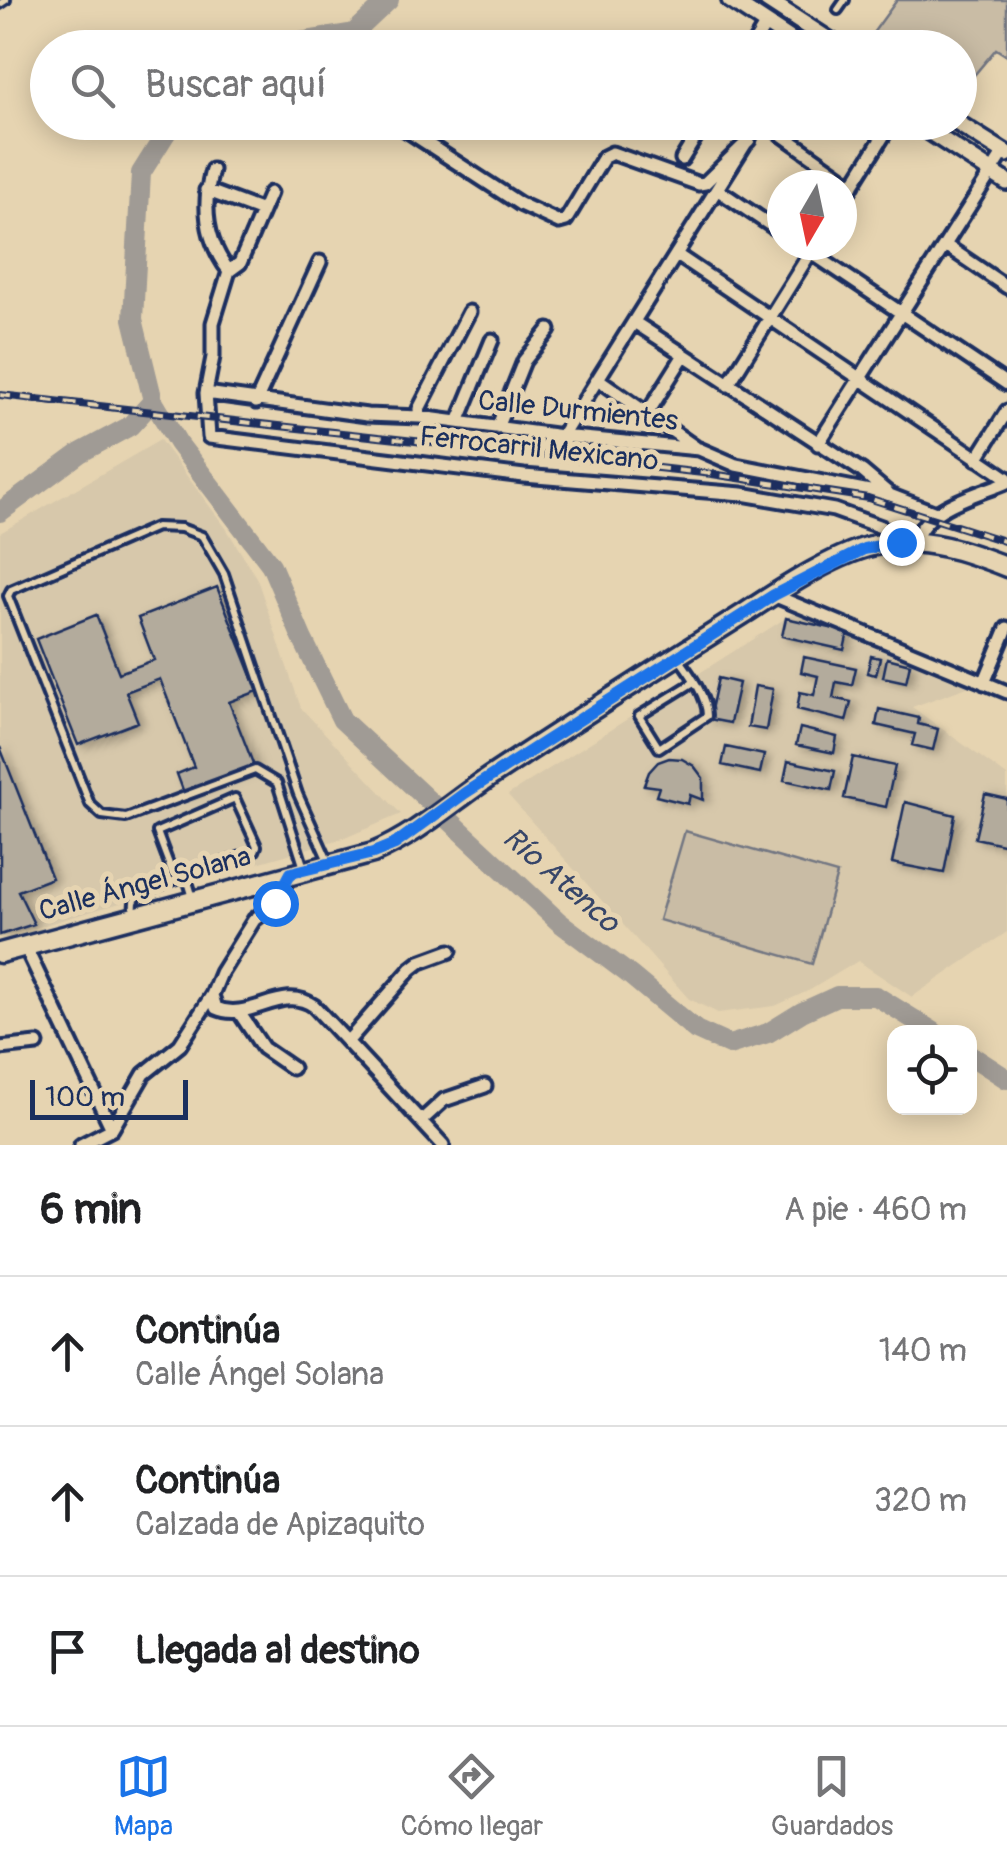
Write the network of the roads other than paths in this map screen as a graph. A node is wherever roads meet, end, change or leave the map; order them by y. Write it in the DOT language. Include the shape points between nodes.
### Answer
graph roads {
  1 [pos="6,0"];
  2 [pos="730,0"];
  3 [pos="767,0"];
  4 [pos="844,0"];
  5 [pos="0,4"];
  6 [pos="838,10"];
  7 [pos="766,24"];
  8 [pos="762,30"];
  9 [pos="776,30"];
  10 [pos="814,30"];
  11 [pos="977,135"];
  12 [pos="422,140"];
  13 [pos="694,140"];
  14 [pos="749,140"];
  15 [pos="788,140"];
  16 [pos="881,140"];
  17 [pos="943,140"];
  18 [pos="1006,154"];
  19 [pos="682,159"];
  20 [pos="212,170"];
  21 [pos="832,170"];
  22 [pos="992,172"];
  23 [pos="857,178"];
  24 [pos="1007,182"];
  25 [pos="206,190"];
  26 [pos="718,190"];
  27 [pos="270,193"];
  28 [pos="262,211"];
  29 [pos="767,223"];
  30 [pos="945,244"];
  31 [pos="677,254"];
  32 [pos="802,260"];
  33 [pos="826,260"];
  34 [pos="320,262"];
  35 [pos="229,271"];
  36 [pos="1007,288"];
  37 [pos="469,312"];
  38 [pos="902,312"];
  39 [pos="769,320"];
  40 [pos="634,322"];
  41 [pos="549,330"];
  42 [pos="492,340"];
  43 [pos="684,355"];
  44 [pos="859,379"];
  45 [pos="598,380"];
  46 [pos="1007,384"];
  47 [pos="728,385"];
  48 [pos="206,393"];
  49 [pos="256,402"];
  50 [pos="1007,411"];
  51 [pos="648,414"];
  52 [pos="420,417"];
  53 [pos="458,422"];
  54 [pos="497,428"];
  55 [pos="562,436"];
  56 [pos="818,444"];
  57 [pos="698,449"];
  58 [pos="977,458"];
  59 [pos="1007,480"];
  60 [pos="890,494"];
  61 [pos="936,513"];
  62 [pos="908,542"];
  63 [pos="1007,568"];
  64 [pos="774,595"];
  65 [pos="1007,628"];
  66 [pos="677,656"];
  67 [pos="694,682"];
  68 [pos="984,683"];
  69 [pos="1007,692"];
  70 [pos="329,864"];
  71 [pos="297,871"];
  72 [pos="187,878"];
  73 [pos="194,900"];
  74 [pos="132,916"];
  75 [pos="25,946"];
  76 [pos="450,951"];
  77 [pos="0,953"];
  78 [pos="212,995"];
  79 [pos="239,1012"];
  80 [pos="348,1042"];
  81 [pos="36,1044"];
  82 [pos="0,1047"];
  83 [pos="292,1068"];
  84 [pos="485,1086"];
  85 [pos="421,1121"];
  86 [pos="112,1129"];
  87 [pos="81,1145"];
  88 [pos="443,1145"];
  1 -- 5 [label="lane"];
  2 -- 7 [label="street"];
  3 -- 10 [label="street"];
  4 -- 6 [label="lane"];
  7 -- 8 [label="street"];
  7 -- 9 [label="street"];
  11 -- 18 [label="street"];
  12 -- 14 [label="street" via="559,222 604,157 705,184"];
  13 -- 19 [label="street"];
  14 -- 26 [label="street"];
  15 -- 21 [label="street"];
  16 -- 23 [label="street"];
  17 -- 22 [label="street"];
  18 -- 22 [label="street"];
  20 -- 25 [label="street"];
  22 -- 24 [label="street"];
  22 -- 30 [label="street"];
  25 -- 28 [label="street"];
  25 -- 35 [label="street" via="212,244"];
  26 -- 29 [label="street"];
  26 -- 31 [label="street"];
  27 -- 28 [label="street"];
  28 -- 35 [label="street" via="240,262"];
  30 -- 36 [label="street"];
  30 -- 38 [label="street"];
  31 -- 39 [label="street"];
  31 -- 40 [label="street"];
  32 -- 39 [label="street"];
  33 -- 38 [label="street"];
  34 -- 49 [label="street"];
  35 -- 48 [label="street" via="213,324"];
  37 -- 52 [label="street"];
  38 -- 44 [label="street"];
  38 -- 46 [label="street"];
  39 -- 44 [label="street"];
  39 -- 47 [label="street"];
  40 -- 43 [label="street"];
  40 -- 45 [label="street"];
  41 -- 54 [label="street" via="524,360"];
  42 -- 53 [label="street"];
  43 -- 47 [label="street"];
  43 -- 51 [label="street"];
  44 -- 56 [label="street"];
  44 -- 58 [label="street"];
  45 -- 51 [label="street"];
  45 -- 55 [label="street"];
  47 -- 56 [label="street"];
  48 -- 49 [label="street, Calle Durmientes"];
  48 -- 62 [label="street, Ferrocarril Mexicano" via="209,438 742,494 834,510"];
  49 -- 52 [label="street, Calle Durmientes"];
  50 -- 58 [label="street"];
  51 -- 57 [label="street"];
  52 -- 53 [label="street, Calle Durmientes"];
  53 -- 54 [label="street, Calle Durmientes"];
  54 -- 55 [label="street, Calle Durmientes"];
  55 -- 57 [label="street, Calle Durmientes"];
  56 -- 60 [label="street"];
  57 -- 60 [label="street, Calle Durmientes" via="736,464"];
  58 -- 59 [label="street"];
  59 -- 61 [label="street"];
  60 -- 61 [label="street, Calle Durmientes"];
  61 -- 62 [label="street"];
  62 -- 63 [label="main road" via="951,548"];
  62 -- 64 [label="main road, Calle Ángel Solana" via="864,549"];
  64 -- 66 [label="main road, Calle Ángel Solana"];
  64 -- 68 [label="street"];
  65 -- 68 [label="street"];
  66 -- 67 [label="lane"];
  66 -- 70 [label="main road, Calle Ángel Solana" via="413,833"];
  67 -- 67 [label="lane" via="707,716 659,748 639,716"];
  68 -- 69 [label="street"];
  70 -- 71 [label="main road, Calle Ángel Solana"];
  70 -- 71 [label="lane" via="298,794 224,574 202,536 156,528 11,590 90,804 102,815 126,818 254,770 278,783"];
  71 -- 73 [label="main road, Calle Ángel Solana"];
  71 -- 78 [label="street" via="254,920"];
  72 -- 72 [label="lane" via="172,872 157,832 235,798 255,851"];
  72 -- 73 [label="lane"];
  72 -- 74 [label="lane" via="139,894"];
  73 -- 74 [label="main road, Calle Ángel Solana"];
  74 -- 75 [label="main road, Calle Ángel Solana"];
  75 -- 77 [label="main road, Calle Ángel Solana"];
  75 -- 86 [label="street"];
  76 -- 80 [label="street" via="411,969"];
  78 -- 79 [label="street" via="216,1008"];
  78 -- 86 [label="street" via="180,1045 144,1074"];
  79 -- 80 [label="street" via="303,998"];
  79 -- 83 [label="street" via="263,1048"];
  80 -- 85 [label="street"];
  81 -- 82 [label="street"];
  84 -- 85 [label="street" via="444,1100"];
  85 -- 88 [label="street"];
  86 -- 87 [label="street"];
}
